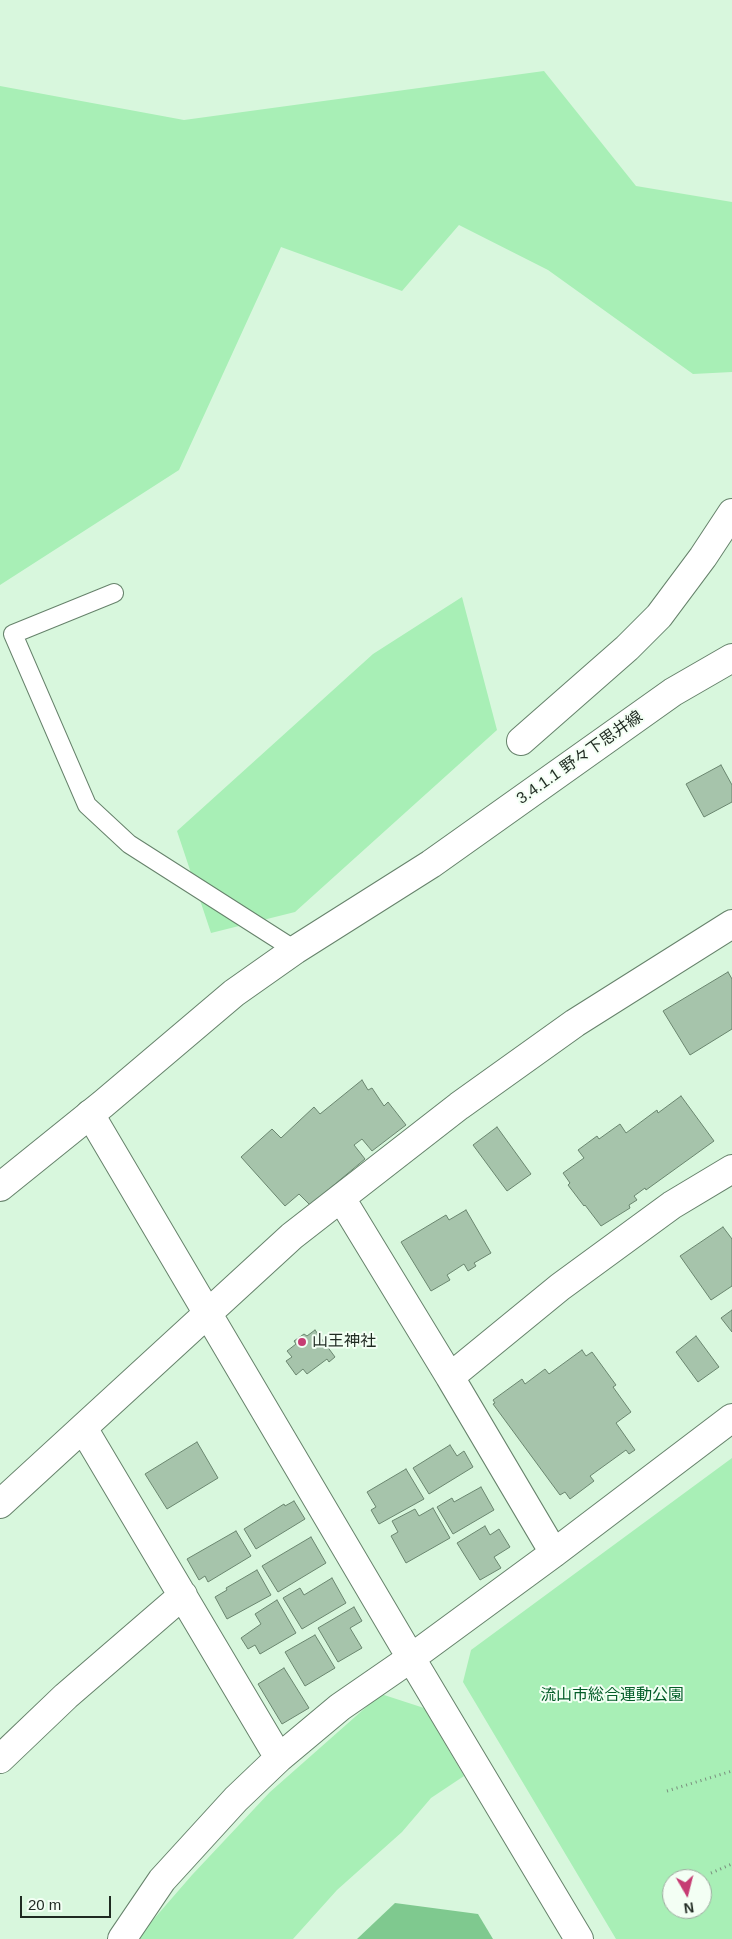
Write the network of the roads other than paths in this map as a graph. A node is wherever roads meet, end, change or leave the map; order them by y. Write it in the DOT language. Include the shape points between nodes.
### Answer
graph roads {
  1 [pos="732,513"];
  2 [pos="114,593"];
  3 [pos="732,658"];
  4 [pos="521,741"];
  5 [pos="732,924"];
  6 [pos="295,950"];
  7 [pos="90,1114"];
  8 [pos="732,1169"];
  9 [pos="0,1187"];
  10 [pos="341,1198"];
  11 [pos="208,1314"];
  12 [pos="450,1377"];
  13 [pos="732,1418"];
  14 [pos="83,1428"];
  15 [pos="0,1504"];
  16 [pos="554,1553"];
  17 [pos="183,1595"];
  18 [pos="411,1658"];
  19 [pos="278,1758"];
  20 [pos="0,1760"];
  21 [pos="122,1939"];
  22 [pos="579,1939"];
  1 -- 4 [label="street" via="659,616"];
  2 -- 6 [label="lane" via="13,634 88,805 129,844"];
  3 -- 6 [label="street, 3.4.1.1 野々下思井線" via="673,692 431,864"];
  5 -- 10 [label="street" via="575,1023 459,1106"];
  6 -- 7 [label="street, 3.4.1.1 野々下思井線" via="234,994"];
  7 -- 9 [label="street, 3.4.1.1 野々下思井線"];
  7 -- 11 [label="street"];
  8 -- 12 [label="street" via="672,1205 560,1288"];
  10 -- 11 [label="street" via="292,1236"];
  10 -- 12 [label="street"];
  11 -- 14 [label="street"];
  11 -- 18 [label="street"];
  12 -- 16 [label="street"];
  13 -- 16 [label="street"];
  14 -- 15 [label="street"];
  14 -- 17 [label="street"];
  16 -- 18 [label="street"];
  17 -- 19 [label="street"];
  17 -- 20 [label="street" via="66,1696"];
  18 -- 19 [label="street" via="340,1707"];
  18 -- 22 [label="street"];
  19 -- 21 [label="street" via="162,1880"];
}
